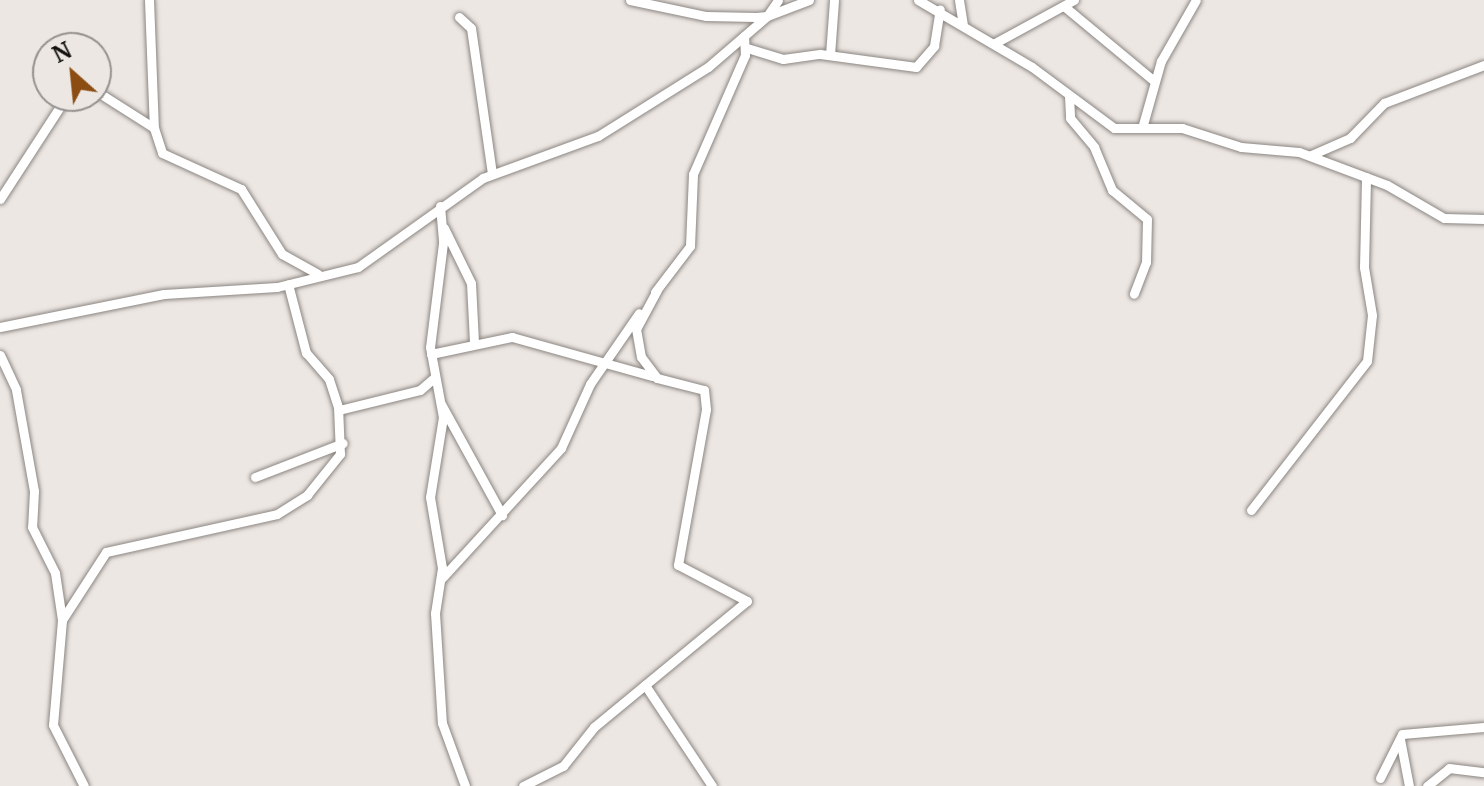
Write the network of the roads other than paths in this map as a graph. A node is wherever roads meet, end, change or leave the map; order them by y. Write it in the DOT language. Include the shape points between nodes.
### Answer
graph roads {
  1 [pos="149,0"];
  2 [pos="630,0"];
  3 [pos="778,0"];
  4 [pos="809,0"];
  5 [pos="834,0"];
  6 [pos="918,0"];
  7 [pos="959,0"];
  8 [pos="1074,0"];
  9 [pos="1196,0"];
  10 [pos="1065,7"];
  11 [pos="940,9"];
  12 [pos="767,16"];
  13 [pos="459,17"];
  14 [pos="963,24"];
  15 [pos="744,36"];
  16 [pos="995,43"];
  17 [pos="747,48"];
  18 [pos="830,55"];
  19 [pos="1484,65"];
  20 [pos="1154,81"];
  21 [pos="1069,96"];
  22 [pos="112,101"];
  23 [pos="57,112"];
  24 [pos="154,128"];
  25 [pos="1142,128"];
  26 [pos="1311,155"];
  27 [pos="492,173"];
  28 [pos="1366,177"];
  29 [pos="0,199"];
  30 [pos="440,206"];
  31 [pos="1484,219"];
  32 [pos="443,225"];
  33 [pos="318,274"];
  34 [pos="288,284"];
  35 [pos="657,290"];
  36 [pos="1134,294"];
  37 [pos="0,327"];
  38 [pos="474,343"];
  39 [pos="431,354"];
  40 [pos="0,355"];
  41 [pos="604,363"];
  42 [pos="435,377"];
  43 [pos="657,378"];
  44 [pos="441,404"];
  45 [pos="339,410"];
  46 [pos="343,443"];
  47 [pos="255,477"];
  48 [pos="498,500"];
  49 [pos="510,506"];
  50 [pos="1251,510"];
  51 [pos="502,515"];
  52 [pos="442,578"];
  53 [pos="62,620"];
  54 [pos="645,685"];
  55 [pos="1484,727"];
  56 [pos="1399,737"];
  57 [pos="1484,772"];
  58 [pos="1380,778"];
  59 [pos="84,786"];
  60 [pos="465,786"];
  61 [pos="523,786"];
  62 [pos="712,786"];
  63 [pos="1409,786"];
  64 [pos="1427,786"];
  1 -- 24 [label="street"];
  2 -- 12 [label="street" via="706,16"];
  3 -- 12 [label="street"];
  4 -- 12 [label="street"];
  5 -- 18 [label="street"];
  6 -- 11 [label="street"];
  7 -- 14 [label="street"];
  8 -- 10 [label="street"];
  9 -- 20 [label="street"];
  10 -- 16 [label="street" via="1025,20"];
  10 -- 20 [label="street"];
  11 -- 14 [label="street"];
  11 -- 18 [label="street" via="936,44 916,67"];
  12 -- 15 [label="street"];
  13 -- 27 [label="street" via="468,22 474,45"];
  14 -- 16 [label="street"];
  15 -- 17 [label="street"];
  15 -- 27 [label="street" via="598,136"];
  16 -- 21 [label="street"];
  17 -- 18 [label="street" via="783,59"];
  17 -- 35 [label="street" via="693,174 690,246"];
  19 -- 26 [label="street" via="1384,103 1350,138"];
  20 -- 25 [label="street"];
  21 -- 25 [label="street" via="1114,128"];
  21 -- 36 [label="street" via="1070,118 1094,147 1112,190 1147,219 1146,262"];
  22 -- 24 [label="street"];
  23 -- 29 [label="street"];
  24 -- 33 [label="street" via="162,153 241,189 282,254"];
  25 -- 26 [label="street" via="1182,128 1241,147"];
  26 -- 28 [label="street"];
  27 -- 30 [label="street"];
  28 -- 31 [label="street" via="1444,218"];
  28 -- 50 [label="street" via="1364,267 1372,315 1367,361"];
  30 -- 32 [label="street"];
  30 -- 33 [label="street" via="372,259"];
  32 -- 38 [label="street" via="471,283"];
  32 -- 39 [label="street"];
  33 -- 34 [label="street"];
  34 -- 37 [label="street" via="164,294"];
  34 -- 45 [label="street" via="306,353 329,379"];
  35 -- 41 [label="street"];
  35 -- 43 [label="street" via="635,332 644,363"];
  38 -- 39 [label="street"];
  38 -- 41 [label="street" via="512,337"];
  39 -- 42 [label="street"];
  40 -- 53 [label="street" via="16,390 34,491 32,527 55,573"];
  41 -- 43 [label="street"];
  41 -- 49 [label="street" via="561,448"];
  42 -- 44 [label="street"];
  42 -- 45 [label="street" via="420,390"];
  43 -- 54 [label="street" via="704,390 706,409 678,565 747,601"];
  44 -- 48 [label="street"];
  44 -- 52 [label="street" via="430,497"];
  45 -- 46 [label="street"];
  46 -- 47 [label="street"];
  46 -- 53 [label="street" via="307,495 277,514 106,552"];
  48 -- 49 [label="street"];
  48 -- 51 [label="street"];
  49 -- 51 [label="street"];
  51 -- 52 [label="street"];
  52 -- 60 [label="street" via="435,613 442,723"];
  53 -- 59 [label="street" via="53,725"];
  54 -- 61 [label="street" via="586,734 563,766"];
  54 -- 62 [label="street"];
  55 -- 56 [label="street"];
  56 -- 58 [label="street"];
  56 -- 63 [label="street"];
  57 -- 64 [label="street" via="1449,768"];
}
